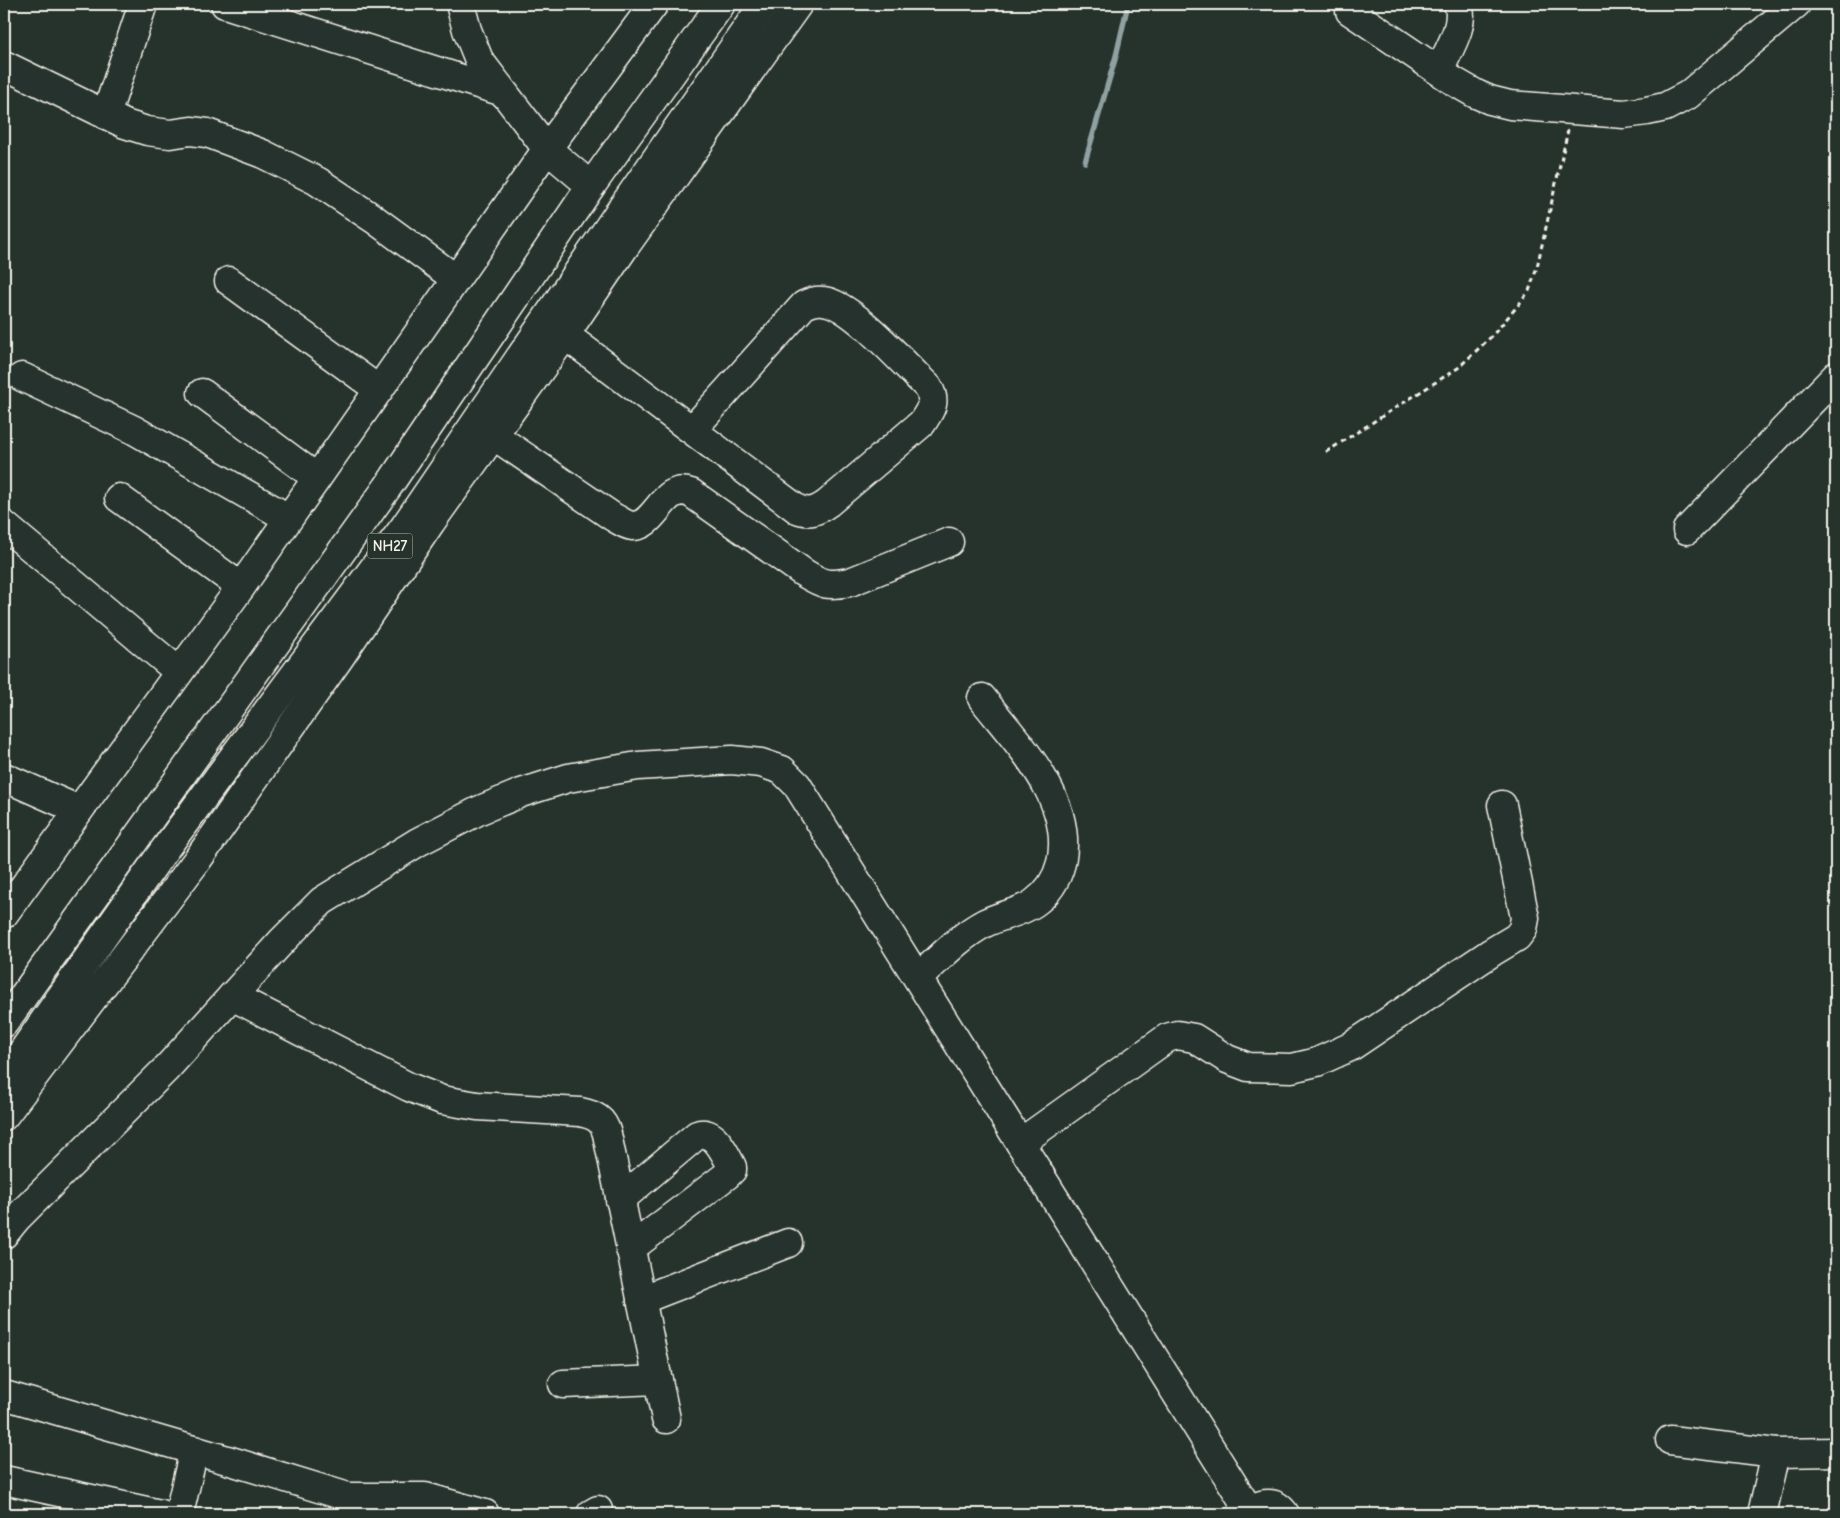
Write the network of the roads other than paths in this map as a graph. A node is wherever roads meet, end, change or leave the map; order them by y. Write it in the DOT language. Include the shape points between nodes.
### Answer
graph roads {
  1 [pos="142,4"];
  2 [pos="225,4"];
  3 [pos="460,4"];
  4 [pos="654,4"];
  5 [pos="721,4"];
  6 [pos="764,4"];
  7 [pos="798,4"];
  8 [pos="1458,4"];
  9 [pos="1796,4"];
  10 [pos="1350,11"];
  11 [pos="4,65"];
  12 [pos="1438,71"];
  13 [pos="503,92"];
  14 [pos="106,115"];
  15 [pos="547,149"];
  16 [pos="591,186"];
  17 [pos="456,279"];
  18 [pos="229,281"];
  19 [pos="565,335"];
  20 [pos="1836,376"];
  21 [pos="22,378"];
  22 [pos="379,390"];
  23 [pos="202,393"];
  24 [pos="692,430"];
  25 [pos="494,435"];
  26 [pos="316,478"];
  27 [pos="119,498"];
  28 [pos="288,518"];
  29 [pos="4,526"];
  30 [pos="1687,530"];
  31 [pos="948,542"];
  32 [pos="241,587"];
  33 [pos="179,672"];
  34 [pos="982,698"];
  35 [pos="4,777"];
  36 [pos="1502,805"];
  37 [pos="79,810"];
  38 [pos="4,914"];
  39 [pos="918,978"];
  40 [pos="232,996"];
  41 [pos="4,1024"];
  42 [pos="4,1078"];
  43 [pos="4,1116"];
  44 [pos="1020,1143"];
  45 [pos="620,1200"];
  46 [pos="4,1234"];
  47 [pos="788,1242"];
  48 [pos="630,1249"];
  49 [pos="641,1300"];
  50 [pos="658,1380"];
  51 [pos="563,1384"];
  52 [pos="4,1395"];
  53 [pos="666,1419"];
  54 [pos="1670,1440"];
  55 [pos="194,1450"];
  56 [pos="1836,1452"];
  57 [pos="1776,1453"];
  58 [pos="4,1480"];
  59 [pos="1245,1512"];
  60 [pos="151,1513"];
  61 [pos="179,1514"];
  62 [pos="485,1514"];
  63 [pos="1285,1514"];
  64 [pos="1762,1514"];
  1 -- 14 [label="main road"];
  2 -- 13 [label="main road"];
  3 -- 13 [label="main road" via="466,30 479,60"];
  4 -- 15 [label="main road"];
  5 -- 16 [label="main road, NH27"];
  6 -- 42 [label="main road, NH27" via="405,526 162,852"];
  7 -- 19 [label="main road"];
  8 -- 12 [label="main road" via="1458,28"];
  9 -- 12 [label="main road" via="1688,95 1665,107 1647,111 1624,114 1510,105 1476,94"];
  10 -- 12 [label="main road"];
  11 -- 14 [label="main road"];
  13 -- 15 [label="main road"];
  14 -- 17 [label="main road" via="146,131 207,133 263,154 317,181"];
  15 -- 16 [label="main road"];
  15 -- 17 [label="main road"];
  16 -- 41 [label="main road, NH27" via="387,488"];
  17 -- 22 [label="main road"];
  18 -- 22 [label="main road"];
  19 -- 24 [label="main road"];
  19 -- 25 [label="main road"];
  20 -- 30 [label="main road"];
  21 -- 28 [label="main road" via="134,430"];
  22 -- 26 [label="main road"];
  23 -- 26 [label="main road"];
  24 -- 24 [label="main road" via="804,305 814,301 824,300 854,314 928,387 933,396 922,423 828,503 811,513 797,509"];
  25 -- 31 [label="main road" via="631,526 650,517 676,492 690,493 821,584 850,582"];
  25 -- 43 [label="main road" via="198,859"];
  26 -- 28 [label="main road"];
  27 -- 32 [label="main road"];
  28 -- 32 [label="main road"];
  29 -- 33 [label="main road"];
  32 -- 33 [label="main road"];
  33 -- 37 [label="main road"];
  34 -- 39 [label="main road" via="1041,774 1057,805 1063,831 1058,875 1046,893 1033,904 972,931"];
  35 -- 37 [label="main road"];
  36 -- 44 [label="main road" via="1525,918 1517,937 1350,1047 1317,1062 1292,1068 1248,1067 1226,1059 1194,1038 1177,1035 1167,1038"];
  37 -- 38 [label="main road"];
  39 -- 40 [label="main road" via="797,785 782,770 761,763 732,760 638,766 568,778 521,792 480,810 418,842 322,902"];
  39 -- 44 [label="main road"];
  40 -- 45 [label="main road" via="409,1087 442,1100 592,1115 604,1126"];
  40 -- 46 [label="main road" via="166,1069"];
  44 -- 59 [label="main road"];
  45 -- 48 [label="main road"];
  45 -- 48 [label="main road" via="702,1133 715,1139 732,1167 727,1175"];
  47 -- 49 [label="main road"];
  48 -- 49 [label="main road"];
  49 -- 50 [label="main road"];
  50 -- 51 [label="main road"];
  50 -- 53 [label="main road"];
  52 -- 55 [label="main road"];
  54 -- 57 [label="main road"];
  55 -- 61 [label="main road"];
  55 -- 62 [label="main road" via="348,1497 425,1497"];
  56 -- 57 [label="main road"];
  57 -- 64 [label="main road"];
  58 -- 60 [label="main road"];
  59 -- 63 [label="main road" via="1272,1503"];
}
